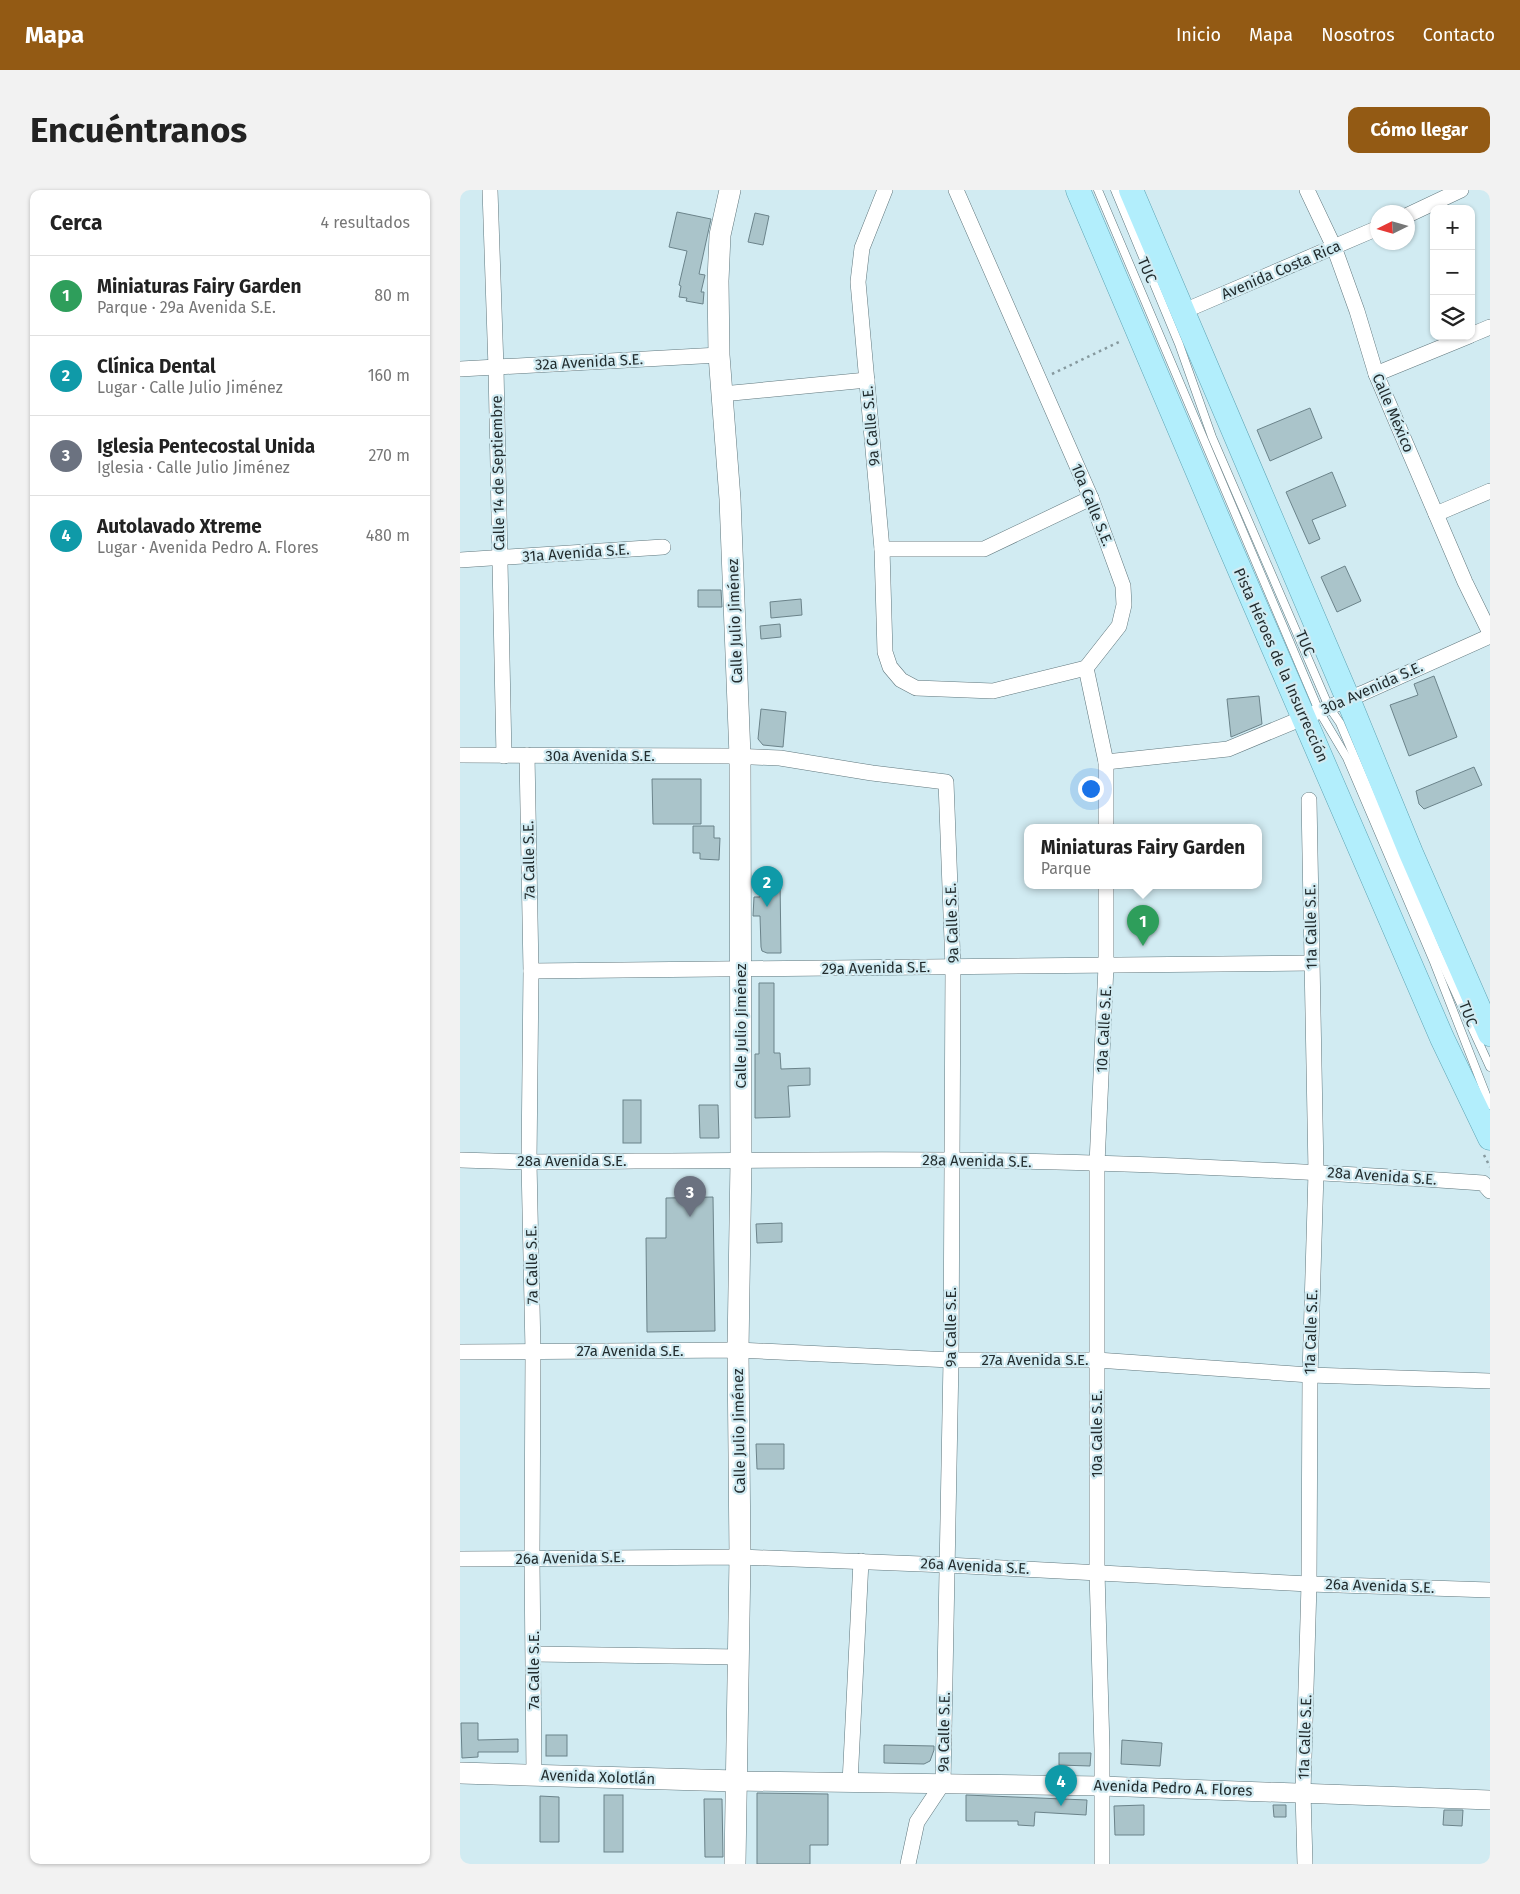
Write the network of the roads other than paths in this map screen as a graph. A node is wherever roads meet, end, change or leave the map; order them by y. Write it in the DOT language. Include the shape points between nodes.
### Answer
graph roads {
  1 [pos="490,190"];
  2 [pos="730,190"];
  3 [pos="885,190"];
  4 [pos="956,190"];
  5 [pos="1078,190"];
  6 [pos="1098,190"];
  7 [pos="1116,190"];
  8 [pos="1131,190"];
  9 [pos="1307,190"];
  10 [pos="1458,191"];
  11 [pos="1415,212"];
  12 [pos="1370,231"];
  13 [pos="1334,247"];
  14 [pos="1184,311"];
  15 [pos="1490,327"];
  16 [pos="1475,334"];
  17 [pos="1460,340"];
  18 [pos="719,355"];
  19 [pos="496,368"];
  20 [pos="460,369"];
  21 [pos="1376,374"];
  22 [pos="867,380"];
  23 [pos="722,394"];
  24 [pos="1490,491"];
  25 [pos="1091,498"];
  26 [pos="1436,514"];
  27 [pos="663,547"];
  28 [pos="882,549"];
  29 [pos="499,558"];
  30 [pos="460,560"];
  31 [pos="1490,634"];
  32 [pos="1086,668"];
  33 [pos="1325,708"];
  34 [pos="460,755"];
  35 [pos="504,756"];
  36 [pos="527,756"];
  37 [pos="740,756"];
  38 [pos="1106,762"];
  39 [pos="946,782"];
  40 [pos="1309,800"];
  41 [pos="1106,824"];
  42 [pos="1106,889"];
  43 [pos="1312,963"];
  44 [pos="1106,966"];
  45 [pos="953,967"];
  46 [pos="741,969"];
  47 [pos="531,971"];
  48 [pos="1490,1034"];
  49 [pos="1490,1067"];
  50 [pos="1490,1105"];
  51 [pos="1490,1138"];
  52 [pos="460,1160"];
  53 [pos="741,1160"];
  54 [pos="952,1160"];
  55 [pos="529,1162"];
  56 [pos="1097,1164"];
  57 [pos="1316,1172"];
  58 [pos="1490,1191"];
  59 [pos="738,1350"];
  60 [pos="533,1351"];
  61 [pos="460,1352"];
  62 [pos="951,1360"];
  63 [pos="1098,1360"];
  64 [pos="1310,1375"];
  65 [pos="1490,1381"];
  66 [pos="740,1557"];
  67 [pos="532,1558"];
  68 [pos="460,1560"];
  69 [pos="861,1561"];
  70 [pos="947,1565"];
  71 [pos="1098,1572"];
  72 [pos="1309,1584"];
  73 [pos="1490,1590"];
  74 [pos="534,1654"];
  75 [pos="740,1657"];
  76 [pos="460,1773"];
  77 [pos="534,1775"];
  78 [pos="736,1782"];
  79 [pos="850,1783"];
  80 [pos="942,1783"];
  81 [pos="1101,1786"];
  82 [pos="1303,1792"];
  83 [pos="1490,1800"];
  84 [pos="735,1864"];
  85 [pos="908,1864"];
  86 [pos="1102,1864"];
  87 [pos="1305,1864"];
  1 -- 19 [label="street, Calle 14 de Septiembre"];
  2 -- 18 [label="main road, Calle Julio Jiménez" via="720,235"];
  3 -- 22 [label="street, 9a Calle S.E." via="862,248 858,282"];
  4 -- 25 [label="street, 10a Calle S.E."];
  5 -- 33 [label="main road, Pista Héroes de la Insurrección" via="1223,532"];
  6 -- 33 [label="lane, TUC"];
  7 -- 33 [label="lane, TUC" via="1179,344 1212,437"];
  8 -- 14 [label="main road, Pista Héroes de la Insurrección"];
  9 -- 13 [label="street, Calle México"];
  10 -- 11 [label="street"];
  12 -- 13 [label="street, Avenida Costa Rica"];
  13 -- 14 [label="street, Avenida Costa Rica"];
  13 -- 21 [label="street, Calle México"];
  14 -- 33 [label="main road, Pista Héroes de la Insurrección"];
  15 -- 16 [label="street"];
  17 -- 21 [label="street"];
  18 -- 19 [label="street, 32a Avenida S.E."];
  18 -- 23 [label="main road, Calle Julio Jiménez"];
  19 -- 20 [label="street, 32a Avenida S.E."];
  19 -- 29 [label="street, Calle 14 de Septiembre"];
  21 -- 26 [label="street, Calle México"];
  22 -- 23 [label="street"];
  22 -- 28 [label="street, 9a Calle S.E."];
  23 -- 37 [label="main road, Calle Julio Jiménez" via="730,499"];
  24 -- 26 [label="street"];
  25 -- 28 [label="street" via="984,549"];
  25 -- 32 [label="street, 10a Calle S.E." via="1123,586 1124,605 1119,626"];
  26 -- 31 [label="street, Calle México"];
  27 -- 29 [label="street, 31a Avenida S.E."];
  28 -- 32 [label="street, 9a Calle S.E." via="885,652 890,667 901,680 916,688 993,691"];
  29 -- 30 [label="street, 31a Avenida S.E."];
  29 -- 35 [label="street, Calle 14 de Septiembre"];
  31 -- 33 [label="street, 30a Avenida S.E."];
  32 -- 38 [label="street"];
  33 -- 38 [label="street, 30a Avenida S.E." via="1228,749"];
  33 -- 48 [label="main road, Pista Héroes de la Insurrección" via="1411,853"];
  33 -- 49 [label="lane, TUC" via="1340,723"];
  33 -- 50 [label="lane, TUC" via="1434,962"];
  33 -- 51 [label="main road, Pista Héroes de la Insurrección" via="1442,1038"];
  34 -- 35 [label="street, 30a Avenida S.E."];
  35 -- 36 [label="street, 30a Avenida S.E."];
  36 -- 37 [label="street, 30a Avenida S.E."];
  36 -- 47 [label="street, 7a Calle S.E."];
  37 -- 39 [label="street, 30a Avenida S.E." via="780,758"];
  37 -- 46 [label="main road, Calle Julio Jiménez"];
  38 -- 41 [label="street"];
  39 -- 45 [label="street, 9a Calle S.E."];
  40 -- 43 [label="street, 11a Calle S.E."];
  42 -- 44 [label="street, 10a Calle S.E."];
  43 -- 44 [label="street, 29a Avenida S.E."];
  43 -- 57 [label="street, 11a Calle S.E."];
  44 -- 45 [label="street, 29a Avenida S.E."];
  44 -- 56 [label="street, 10a Calle S.E."];
  45 -- 46 [label="street, 29a Avenida S.E."];
  45 -- 54 [label="street, 9a Calle S.E."];
  46 -- 47 [label="street, 29a Avenida S.E."];
  46 -- 53 [label="main road, Calle Julio Jiménez"];
  47 -- 55 [label="street, 7a Calle S.E."];
  52 -- 55 [label="street, 28a Avenida S.E."];
  53 -- 54 [label="street, 28a Avenida S.E."];
  53 -- 55 [label="street, 28a Avenida S.E."];
  53 -- 59 [label="main road, Calle Julio Jiménez"];
  54 -- 56 [label="street, 28a Avenida S.E."];
  54 -- 62 [label="street, 9a Calle S.E."];
  55 -- 60 [label="street, 7a Calle S.E."];
  56 -- 57 [label="street, 28a Avenida S.E."];
  56 -- 63 [label="street, 10a Calle S.E."];
  57 -- 58 [label="street, 28a Avenida S.E." via="1483,1183"];
  57 -- 64 [label="street, 11a Calle S.E."];
  59 -- 60 [label="street, 27a Avenida S.E."];
  59 -- 62 [label="street, 27a Avenida S.E."];
  59 -- 66 [label="main road, Calle Julio Jiménez"];
  60 -- 61 [label="street, 27a Avenida S.E."];
  60 -- 67 [label="street, 7a Calle S.E."];
  62 -- 63 [label="street, 27a Avenida S.E."];
  62 -- 70 [label="street, 9a Calle S.E."];
  63 -- 64 [label="street, 27a Avenida S.E."];
  63 -- 71 [label="street, 10a Calle S.E."];
  64 -- 65 [label="street, 27a Avenida S.E."];
  64 -- 72 [label="street, 11a Calle S.E."];
  66 -- 67 [label="street, 26a Avenida S.E."];
  66 -- 69 [label="street, 26a Avenida S.E."];
  66 -- 75 [label="main road, Calle Julio Jiménez"];
  67 -- 68 [label="street, 26a Avenida S.E."];
  67 -- 74 [label="street, 7a Calle S.E."];
  69 -- 70 [label="street, 26a Avenida S.E."];
  69 -- 79 [label="street"];
  70 -- 71 [label="street, 26a Avenida S.E."];
  70 -- 80 [label="street, 9a Calle S.E."];
  71 -- 72 [label="street, 26a Avenida S.E."];
  71 -- 81 [label="street, 10a Calle S.E."];
  72 -- 73 [label="street, 26a Avenida S.E."];
  72 -- 82 [label="street, 11a Calle S.E."];
  74 -- 75 [label="street"];
  74 -- 77 [label="street, 7a Calle S.E."];
  75 -- 78 [label="main road, Calle Julio Jiménez"];
  76 -- 77 [label="main road, Avenida Xolotlán"];
  77 -- 78 [label="main road, Avenida Xolotlán"];
  78 -- 79 [label="street, Avenida Pedro A. Flores"];
  78 -- 84 [label="main road, Calle Julio Jiménez"];
  79 -- 80 [label="street, Avenida Pedro A. Flores"];
  80 -- 81 [label="street, Avenida Pedro A. Flores"];
  80 -- 85 [label="street, 9a Calle S.E." via="917,1822"];
  81 -- 82 [label="street, Avenida Pedro A. Flores"];
  81 -- 86 [label="street, 10a Calle S.E."];
  82 -- 83 [label="street, Avenida Pedro A. Flores"];
  82 -- 87 [label="street, 11a Calle S.E."];
}
